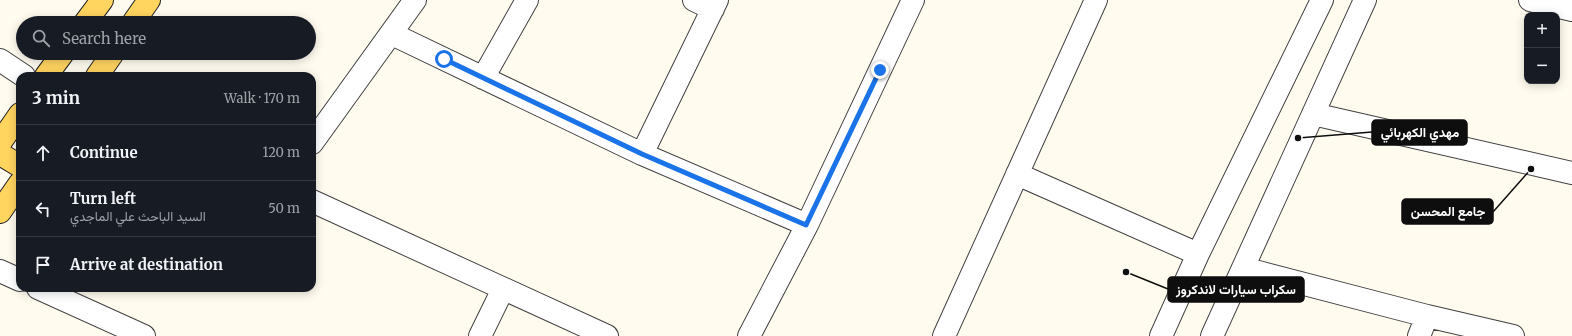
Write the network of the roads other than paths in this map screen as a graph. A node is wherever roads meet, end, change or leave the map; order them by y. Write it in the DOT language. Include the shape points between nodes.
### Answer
graph roads {
  1 [pos="102,0"];
  2 [pos="149,0"];
  3 [pos="415,0"];
  4 [pos="527,0"];
  5 [pos="913,0"];
  6 [pos="1096,0"];
  7 [pos="1322,0"];
  8 [pos="1366,0"];
  9 [pos="1530,0"];
  10 [pos="708,3"];
  11 [pos="1572,10"];
  12 [pos="90,16"];
  13 [pos="138,16"];
  14 [pos="392,34"];
  15 [pos="0,60"];
  16 [pos="58,60"];
  17 [pos="108,60"];
  18 [pos="18,72"];
  19 [pos="49,72"];
  20 [pos="100,72"];
  21 [pos="482,78"];
  22 [pos="1313,114"];
  23 [pos="16,120"];
  24 [pos="316,138"];
  25 [pos="0,143"];
  26 [pos="0,154"];
  27 [pos="642,154"];
  28 [pos="16,164"];
  29 [pos="1572,173"];
  30 [pos="1018,174"];
  31 [pos="16,189"];
  32 [pos="316,203"];
  33 [pos="0,212"];
  34 [pos="806,225"];
  35 [pos="1198,254"];
  36 [pos="1243,268"];
  37 [pos="0,271"];
  38 [pos="16,278"];
  39 [pos="503,289"];
  40 [pos="47,292"];
  41 [pos="1427,316"];
  42 [pos="144,336"];
  43 [pos="480,336"];
  44 [pos="607,336"];
  45 [pos="749,336"];
  46 [pos="944,336"];
  47 [pos="1161,336"];
  48 [pos="1212,336"];
  49 [pos="1419,336"];
  50 [pos="1513,336"];
  1 -- 12 [label="main road"];
  2 -- 13 [label="main road"];
  3 -- 14 [label="street"];
  4 -- 21 [label="street"];
  5 -- 34 [label="street"];
  6 -- 30 [label="street"];
  7 -- 35 [label="street"];
  8 -- 22 [label="street"];
  9 -- 11 [label="street"];
  10 -- 27 [label="street"];
  14 -- 21 [label="street"];
  14 -- 24 [label="street"];
  15 -- 18 [label="street"];
  16 -- 19 [label="main road"];
  17 -- 20 [label="main road"];
  21 -- 27 [label="street"];
  22 -- 29 [label="street"];
  22 -- 36 [label="street"];
  23 -- 25 [label="main road"];
  26 -- 28 [label="main road"];
  27 -- 34 [label="street"];
  30 -- 35 [label="street"];
  30 -- 46 [label="street"];
  31 -- 33 [label="main road"];
  32 -- 39 [label="street"];
  34 -- 45 [label="street"];
  35 -- 47 [label="street"];
  36 -- 41 [label="street"];
  36 -- 48 [label="street"];
  37 -- 38 [label="street"];
  39 -- 43 [label="street"];
  39 -- 44 [label="street"];
  40 -- 42 [label="street"];
  41 -- 49 [label="street"];
  41 -- 50 [label="street"];
}
